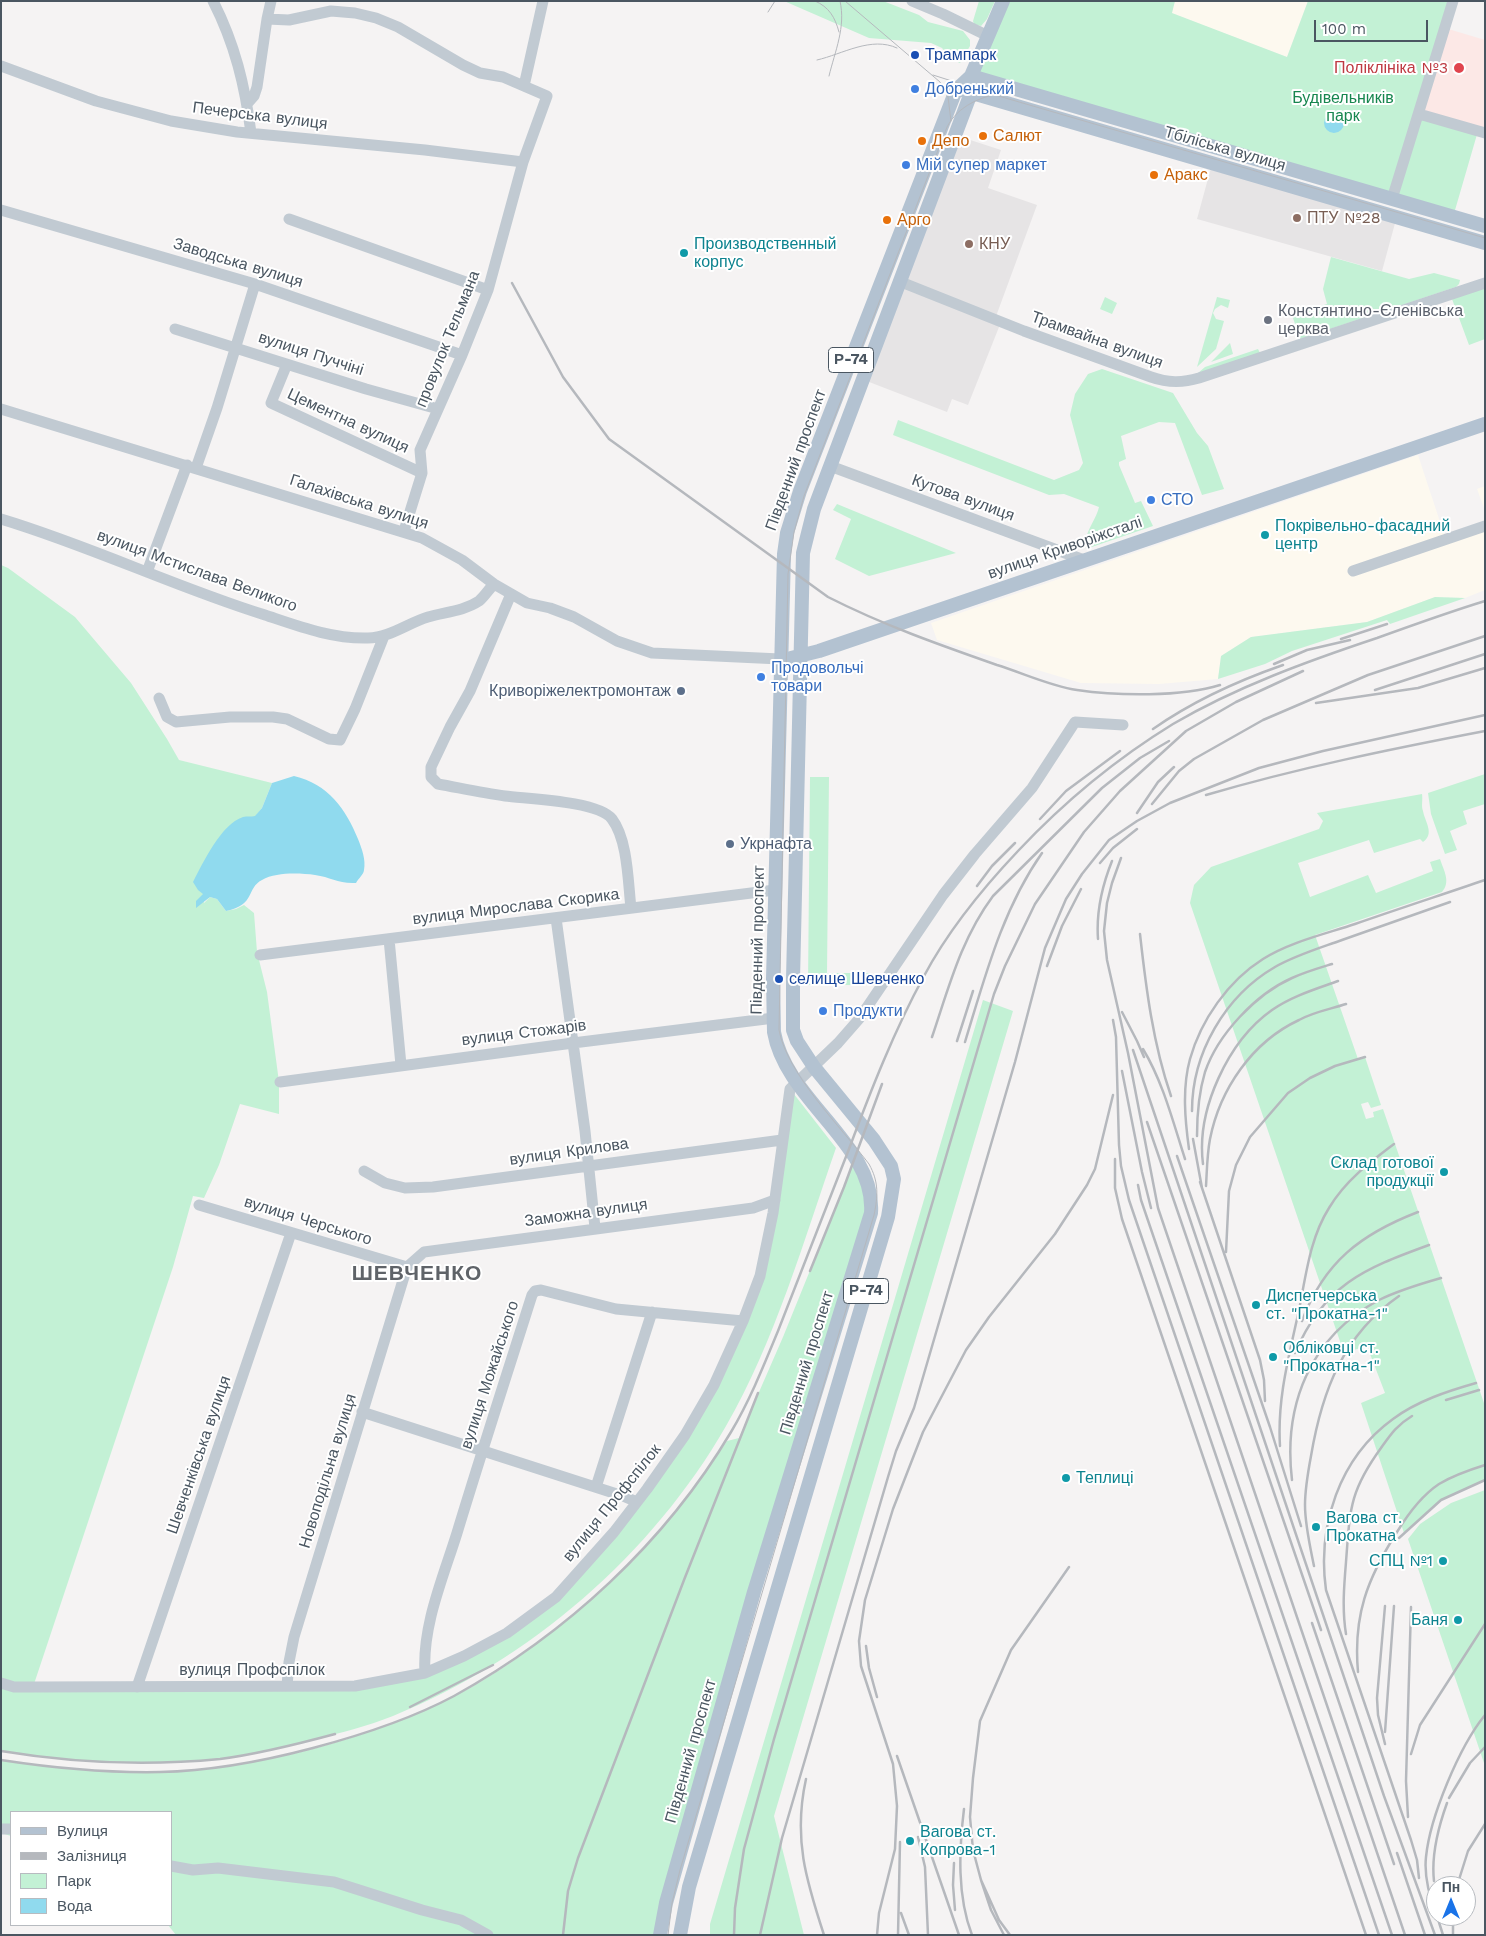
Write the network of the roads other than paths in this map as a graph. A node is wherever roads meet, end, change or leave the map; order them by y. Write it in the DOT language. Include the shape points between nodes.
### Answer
graph roads {
  1 [pos="213,1"];
  2 [pos="271,1"];
  3 [pos="912,1"];
  4 [pos="1003,1"];
  5 [pos="1453,1"];
  6 [pos="540,2"];
  7 [pos="267,19"];
  8 [pos="988,36"];
  9 [pos="1,66"];
  10 [pos="971,76"];
  11 [pos="524,86"];
  12 [pos="957,88"];
  13 [pos="971,93"];
  14 [pos="247,104"];
  15 [pos="1418,114"];
  16 [pos="251,133"];
  17 [pos="1485,133"];
  18 [pos="523,162"];
  19 [pos="1392,199"];
  20 [pos="1,210"];
  21 [pos="289,219"];
  22 [pos="1485,226"];
  23 [pos="1485,243"];
  24 [pos="901,282"];
  25 [pos="1485,283"];
  26 [pos="255,284"];
  27 [pos="488,290"];
  28 [pos="175,329"];
  29 [pos="236,347"];
  30 [pos="462,355"];
  31 [pos="287,364"];
  32 [pos="1,409"];
  33 [pos="438,409"];
  34 [pos="1485,424"];
  35 [pos="192,466"];
  36 [pos="830,466"];
  37 [pos="422,473"];
  38 [pos="1,519"];
  39 [pos="1485,526"];
  40 [pos="404,531"];
  41 [pos="1084,560"];
  42 [pos="1352,571"];
  43 [pos="147,572"];
  44 [pos="494,584"];
  45 [pos="511,594"];
  46 [pos="384,636"];
  47 [pos="800,657"];
  48 [pos="780,659"];
  49 [pos="159,698"];
  50 [pos="1123,725"];
  51 [pos="775,890"];
  52 [pos="630,908"];
  53 [pos="556,918"];
  54 [pos="389,939"];
  55 [pos="260,955"];
  56 [pos="774,1018"];
  57 [pos="573,1043"];
  58 [pos="401,1065"];
  59 [pos="814,1067"];
  60 [pos="280,1082"];
  61 [pos="796,1082"];
  62 [pos="782,1140"];
  63 [pos="589,1166"];
  64 [pos="364,1171"];
  65 [pos="775,1200"];
  66 [pos="199,1205"];
  67 [pos="595,1228"];
  68 [pos="291,1234"];
  69 [pos="407,1268"];
  70 [pos="652,1312"];
  71 [pos="743,1321"];
  72 [pos="362,1412"];
  73 [pos="482,1451"];
  74 [pos="596,1487"];
  75 [pos="637,1502"];
  76 [pos="425,1673"];
  77 [pos="1,1683"];
  78 [pos="287,1686"];
  79 [pos="137,1687"];
  80 [pos="172,1866"];
  81 [pos="488,1935"];
  82 [pos="660,1935"];
  83 [pos="680,1935"];
  1 -- 14 [label="street" via="236,54"];
  2 -- 7 [label="street"];
  3 -- 8 [label="street"];
  4 -- 8 [label="main road, Р-74"];
  5 -- 15 [label="street"];
  6 -- 11 [label="street"];
  7 -- 11 [label="street" via="289,20 331,11 376,18 480,73 503,77"];
  7 -- 14 [label="street" via="257,88"];
  8 -- 10 [label="main road, Р-74"];
  9 -- 16 [label="street, Печерська вулиця" via="96,101 171,122"];
  10 -- 12 [label="main road, Південний проспект / Р-74"];
  10 -- 13 [label="main road, Південний проспект / Р-74"];
  10 -- 19 [label="main road, Тбіліська вулиця"];
  11 -- 18 [label="street, провулок Тельмана" via="546,96"];
  12 -- 13 [label="main road, Тбіліська вулиця"];
  12 -- 48 [label="main road, Південний проспект / Р-74" via="791,517 784,554"];
  13 -- 23 [label="main road, Тбіліська вулиця"];
  13 -- 24 [label="main road, Південний проспект / Р-74"];
  14 -- 16 [label="street"];
  15 -- 17 [label="street"];
  15 -- 19 [label="street"];
  16 -- 18 [label="street, Печерська вулиця"];
  18 -- 27 [label="street, провулок Тельмана"];
  19 -- 22 [label="main road, Тбіліська вулиця"];
  20 -- 26 [label="street, Заводська вулиця"];
  21 -- 27 [label="street"];
  24 -- 25 [label="street, Трамвайна вулиця" via="1150,377 1179,382"];
  24 -- 36 [label="main road, Південний проспект / Р-74"];
  26 -- 29 [label="street"];
  26 -- 30 [label="street, Заводська вулиця"];
  27 -- 30 [label="street, провулок Тельмана"];
  28 -- 29 [label="street, вулиця Пуччіні"];
  29 -- 31 [label="street, вулиця Пуччіні"];
  29 -- 35 [label="street"];
  30 -- 33 [label="street, провулок Тельмана"];
  31 -- 33 [label="street, вулиця Пуччіні"];
  31 -- 37 [label="street, Цементна вулиця" via="271,403"];
  32 -- 35 [label="street, Галахівська вулиця"];
  33 -- 37 [label="street, провулок Тельмана" via="420,450"];
  34 -- 41 [label="main road, вулиця Криворіжсталі"];
  35 -- 40 [label="street, Галахівська вулиця"];
  35 -- 43 [label="street"];
  36 -- 41 [label="street, Кутова вулиця"];
  36 -- 47 [label="main road, Південний проспект / Р-74" via="814,509 803,553"];
  37 -- 40 [label="street, провулок Тельмана"];
  38 -- 43 [label="street, вулиця Мстислава Великого" via="50,534"];
  39 -- 42 [label="street"];
  40 -- 44 [label="street, Галахівська вулиця" via="462,560"];
  41 -- 47 [label="main road, вулиця Криворіжсталі"];
  43 -- 46 [label="street, вулиця Мстислава Великого" via="314,631 354,637"];
  44 -- 45 [label="street, Галахівська вулиця"];
  44 -- 46 [label="street, вулиця Мстислава Великого" via="480,600 469,606 412,622"];
  45 -- 48 [label="street, Галахівська вулиця" via="527,603 574,617 617,641 652,653"];
  45 -- 52 [label="street" via="470,691 431,767 432,777 438,784 566,802 608,815 621,839"];
  46 -- 49 [label="street" via="340,740 329,739 288,719 273,717 176,722 168,717"];
  47 -- 48 [label="main road, вулиця Криворіжсталі"];
  47 -- 59 [label="main road, Південний проспект / Р-74" via="792,1016 797,1041"];
  48 -- 51 [label="main road, Південний проспект / Р-74"];
  50 -- 59 [label="street" via="1075,722 1032,788 938,903 860,1019"];
  51 -- 52 [label="street, вулиця Мирослава Скорика"];
  51 -- 56 [label="main road, Південний проспект / Р-74"];
  52 -- 53 [label="street, вулиця Мирослава Скорика"];
  53 -- 54 [label="street, вулиця Мирослава Скорика"];
  53 -- 57 [label="street"];
  54 -- 55 [label="street, вулиця Мирослава Скорика"];
  54 -- 58 [label="street"];
  56 -- 57 [label="street, вулиця Стожарів"];
  56 -- 61 [label="main road, Південний проспект / Р-74" via="780,1056"];
  57 -- 58 [label="street, вулиця Стожарів"];
  57 -- 63 [label="street"];
  58 -- 60 [label="street, вулиця Стожарів"];
  59 -- 61 [label="street"];
  59 -- 83 [label="main road, Південний проспект / Р-74" via="874,1140 891,1166 893,1191 888,1217 689,1887"];
  61 -- 62 [label="street, вулиця Профспілок" via="790,1089"];
  61 -- 82 [label="main road, Південний проспект / Р-74" via="866,1175 872,1200 871,1213 752,1601 666,1902"];
  62 -- 63 [label="street, вулиця Крилова"];
  62 -- 65 [label="street, вулиця Профспілок"];
  63 -- 64 [label="street, вулиця Крилова" via="405,1188 385,1183"];
  63 -- 67 [label="street"];
  65 -- 67 [label="street, Заможна вулиця" via="753,1208"];
  65 -- 71 [label="street, вулиця Профспілок" via="760,1276"];
  66 -- 68 [label="street, вулиця Черського"];
  67 -- 69 [label="street, Заможна вулиця" via="424,1252"];
  68 -- 69 [label="street, вулиця Черського"];
  68 -- 79 [label="street, Шевченківська вулиця"];
  69 -- 72 [label="street, Новоподільна вулиця"];
  70 -- 71 [label="street, вулиця Можайського"];
  70 -- 73 [label="street, вулиця Можайського" via="616,1309 535,1291"];
  70 -- 74 [label="street"];
  71 -- 75 [label="street, вулиця Профспілок" via="714,1385 685,1434"];
  72 -- 73 [label="street"];
  72 -- 78 [label="street, Новоподільна вулиця" via="294,1637"];
  73 -- 74 [label="street"];
  73 -- 76 [label="street, вулиця Можайського" via="430,1620"];
  74 -- 75 [label="street"];
  75 -- 76 [label="street, вулиця Профспілок" via="556,1596 507,1633"];
  76 -- 78 [label="street, вулиця Профспілок" via="355,1686"];
  77 -- 79 [label="street, вулиця Профспілок" via="14,1687"];
  78 -- 79 [label="street, вулиця Профспілок"];
  80 -- 81 [label="street" via="193,1870 218,1868 334,1882 461,1920"];
}
